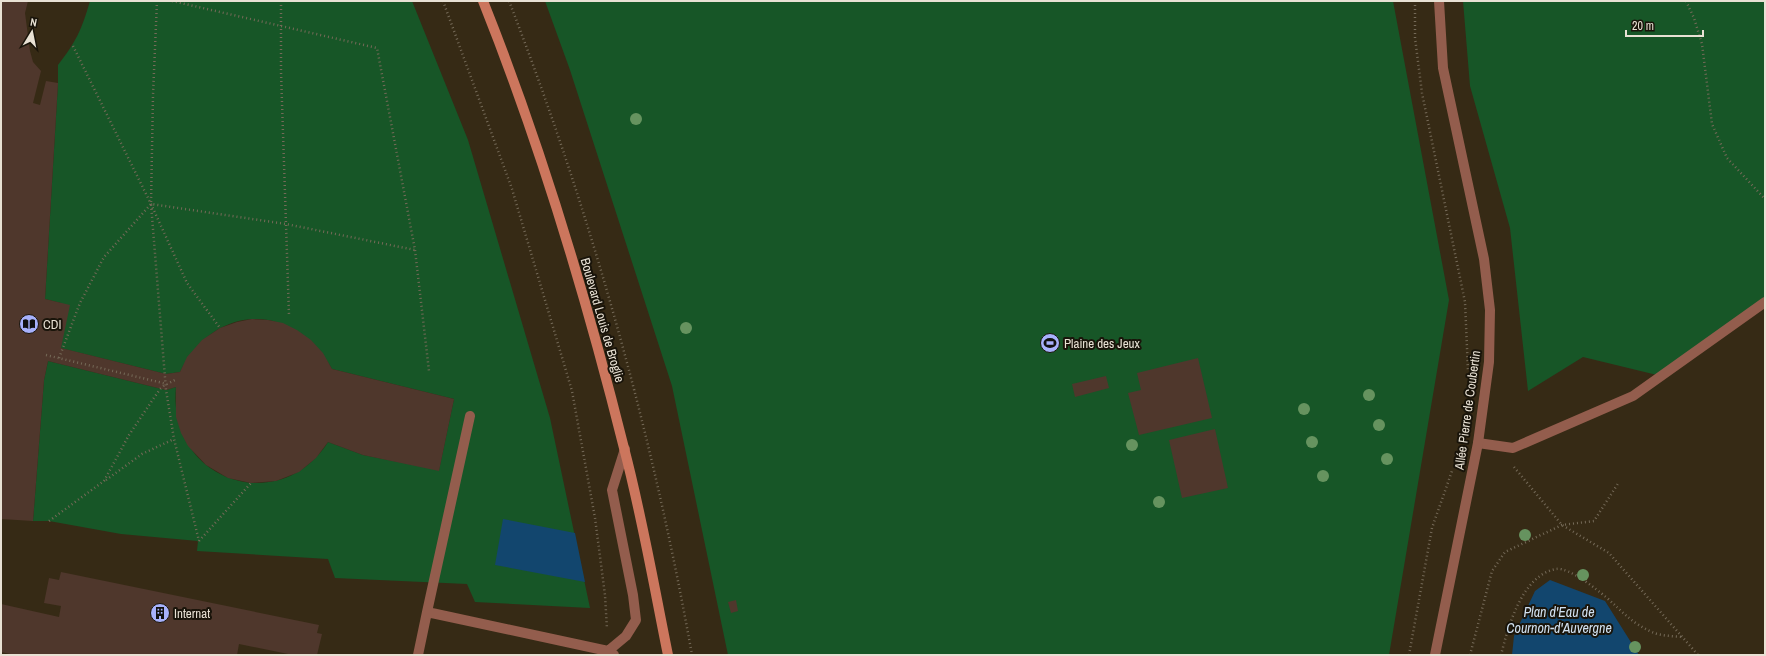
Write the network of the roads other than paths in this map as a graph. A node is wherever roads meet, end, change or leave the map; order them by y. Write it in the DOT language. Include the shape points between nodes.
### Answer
graph roads {
  1 [pos="483,1"];
  2 [pos="1439,1"];
  3 [pos="1765,302"];
  4 [pos="470,416"];
  5 [pos="1478,443"];
  6 [pos="624,449"];
  7 [pos="427,612"];
  8 [pos="611,653"];
  9 [pos="418,655"];
  10 [pos="668,655"];
  11 [pos="1435,655"];
  1 -- 6 [label="main road, Boulevard Louis de Broglie" via="544,169 582,291"];
  2 -- 5 [label="street, Allée Pierre de Coubertin" via="1443,68 1484,259 1490,310 1489,362"];
  3 -- 5 [label="street" via="1633,396 1513,448"];
  4 -- 7 [label="street"];
  5 -- 11 [label="street, Allée Pierre de Coubertin"];
  6 -- 8 [label="street" via="612,490 636,620"];
  6 -- 10 [label="main road, Boulevard Louis de Broglie"];
  7 -- 8 [label="street"];
  7 -- 9 [label="street"];
}
